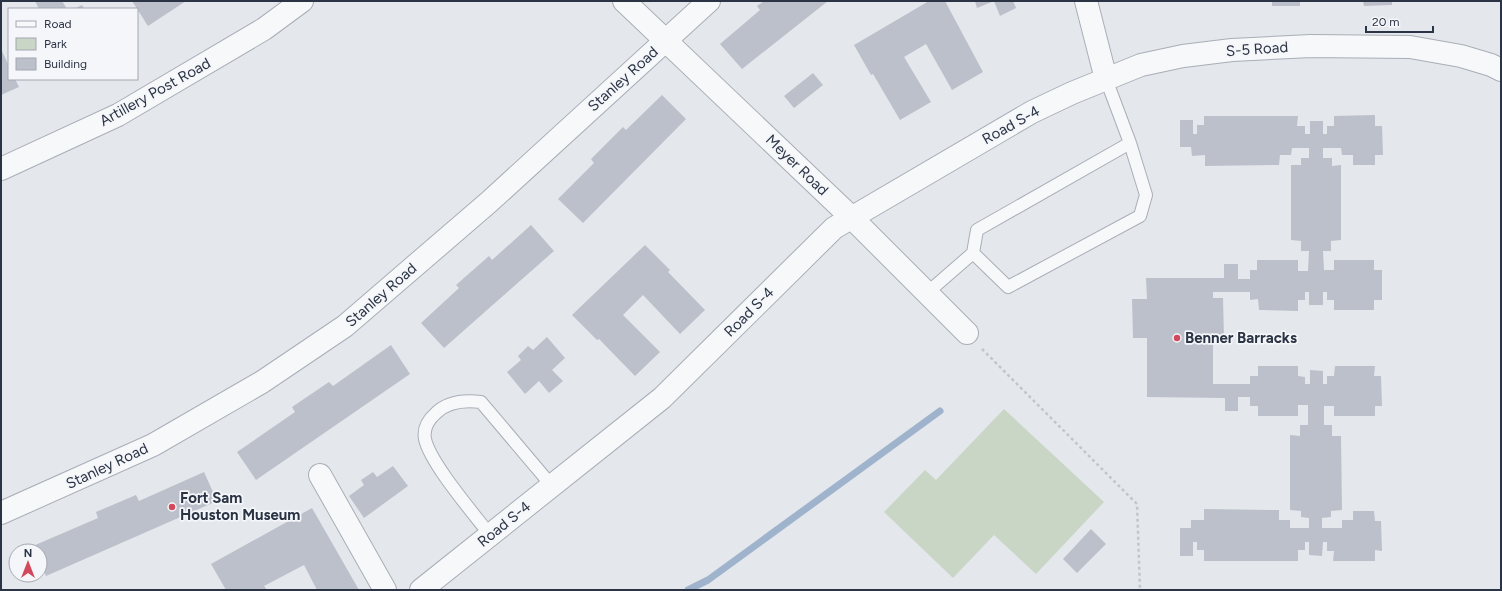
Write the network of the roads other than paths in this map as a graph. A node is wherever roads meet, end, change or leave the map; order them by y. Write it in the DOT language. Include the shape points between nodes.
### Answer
graph roads {
  1 [pos="302,1"];
  2 [pos="624,1"];
  3 [pos="709,1"];
  4 [pos="1086,1"];
  5 [pos="666,40"];
  6 [pos="1496,68"];
  7 [pos="1106,79"];
  8 [pos="1130,143"];
  9 [pos="1,169"];
  10 [pos="851,217"];
  11 [pos="973,253"];
  12 [pos="927,293"];
  13 [pos="966,333"];
  14 [pos="320,475"];
  15 [pos="552,486"];
  16 [pos="1,513"];
  17 [pos="490,535"];
  18 [pos="385,590"];
  19 [pos="421,590"];
  1 -- 9 [label="street, Artillery Post Road" via="264,30 118,115"];
  2 -- 5 [label="street, Meyer Road"];
  3 -- 5 [label="street, Stanley Road"];
  4 -- 7 [label="street"];
  5 -- 10 [label="street, Meyer Road"];
  5 -- 16 [label="street, Stanley Road" via="489,202 345,326 262,382 153,445"];
  6 -- 7 [label="street, S-5 Road" via="1461,56 1410,47 1303,46 1183,56 1141,65"];
  7 -- 8 [label="lane"];
  7 -- 10 [label="street, Road S-4" via="1032,112"];
  8 -- 11 [label="lane" via="977,230"];
  8 -- 11 [label="lane" via="1146,195 1140,216 1008,287"];
  10 -- 12 [label="street, Meyer Road"];
  10 -- 15 [label="street, Road S-4" via="834,228 662,398"];
  11 -- 12 [label="lane"];
  12 -- 13 [label="street, Meyer Road"];
  14 -- 18 [label="street"];
  15 -- 17 [label="street, Road S-4"];
  15 -- 17 [label="lane" via="481,402 464,400 441,408 427,422 425,439 434,459"];
  17 -- 19 [label="street, Road S-4"];
}
